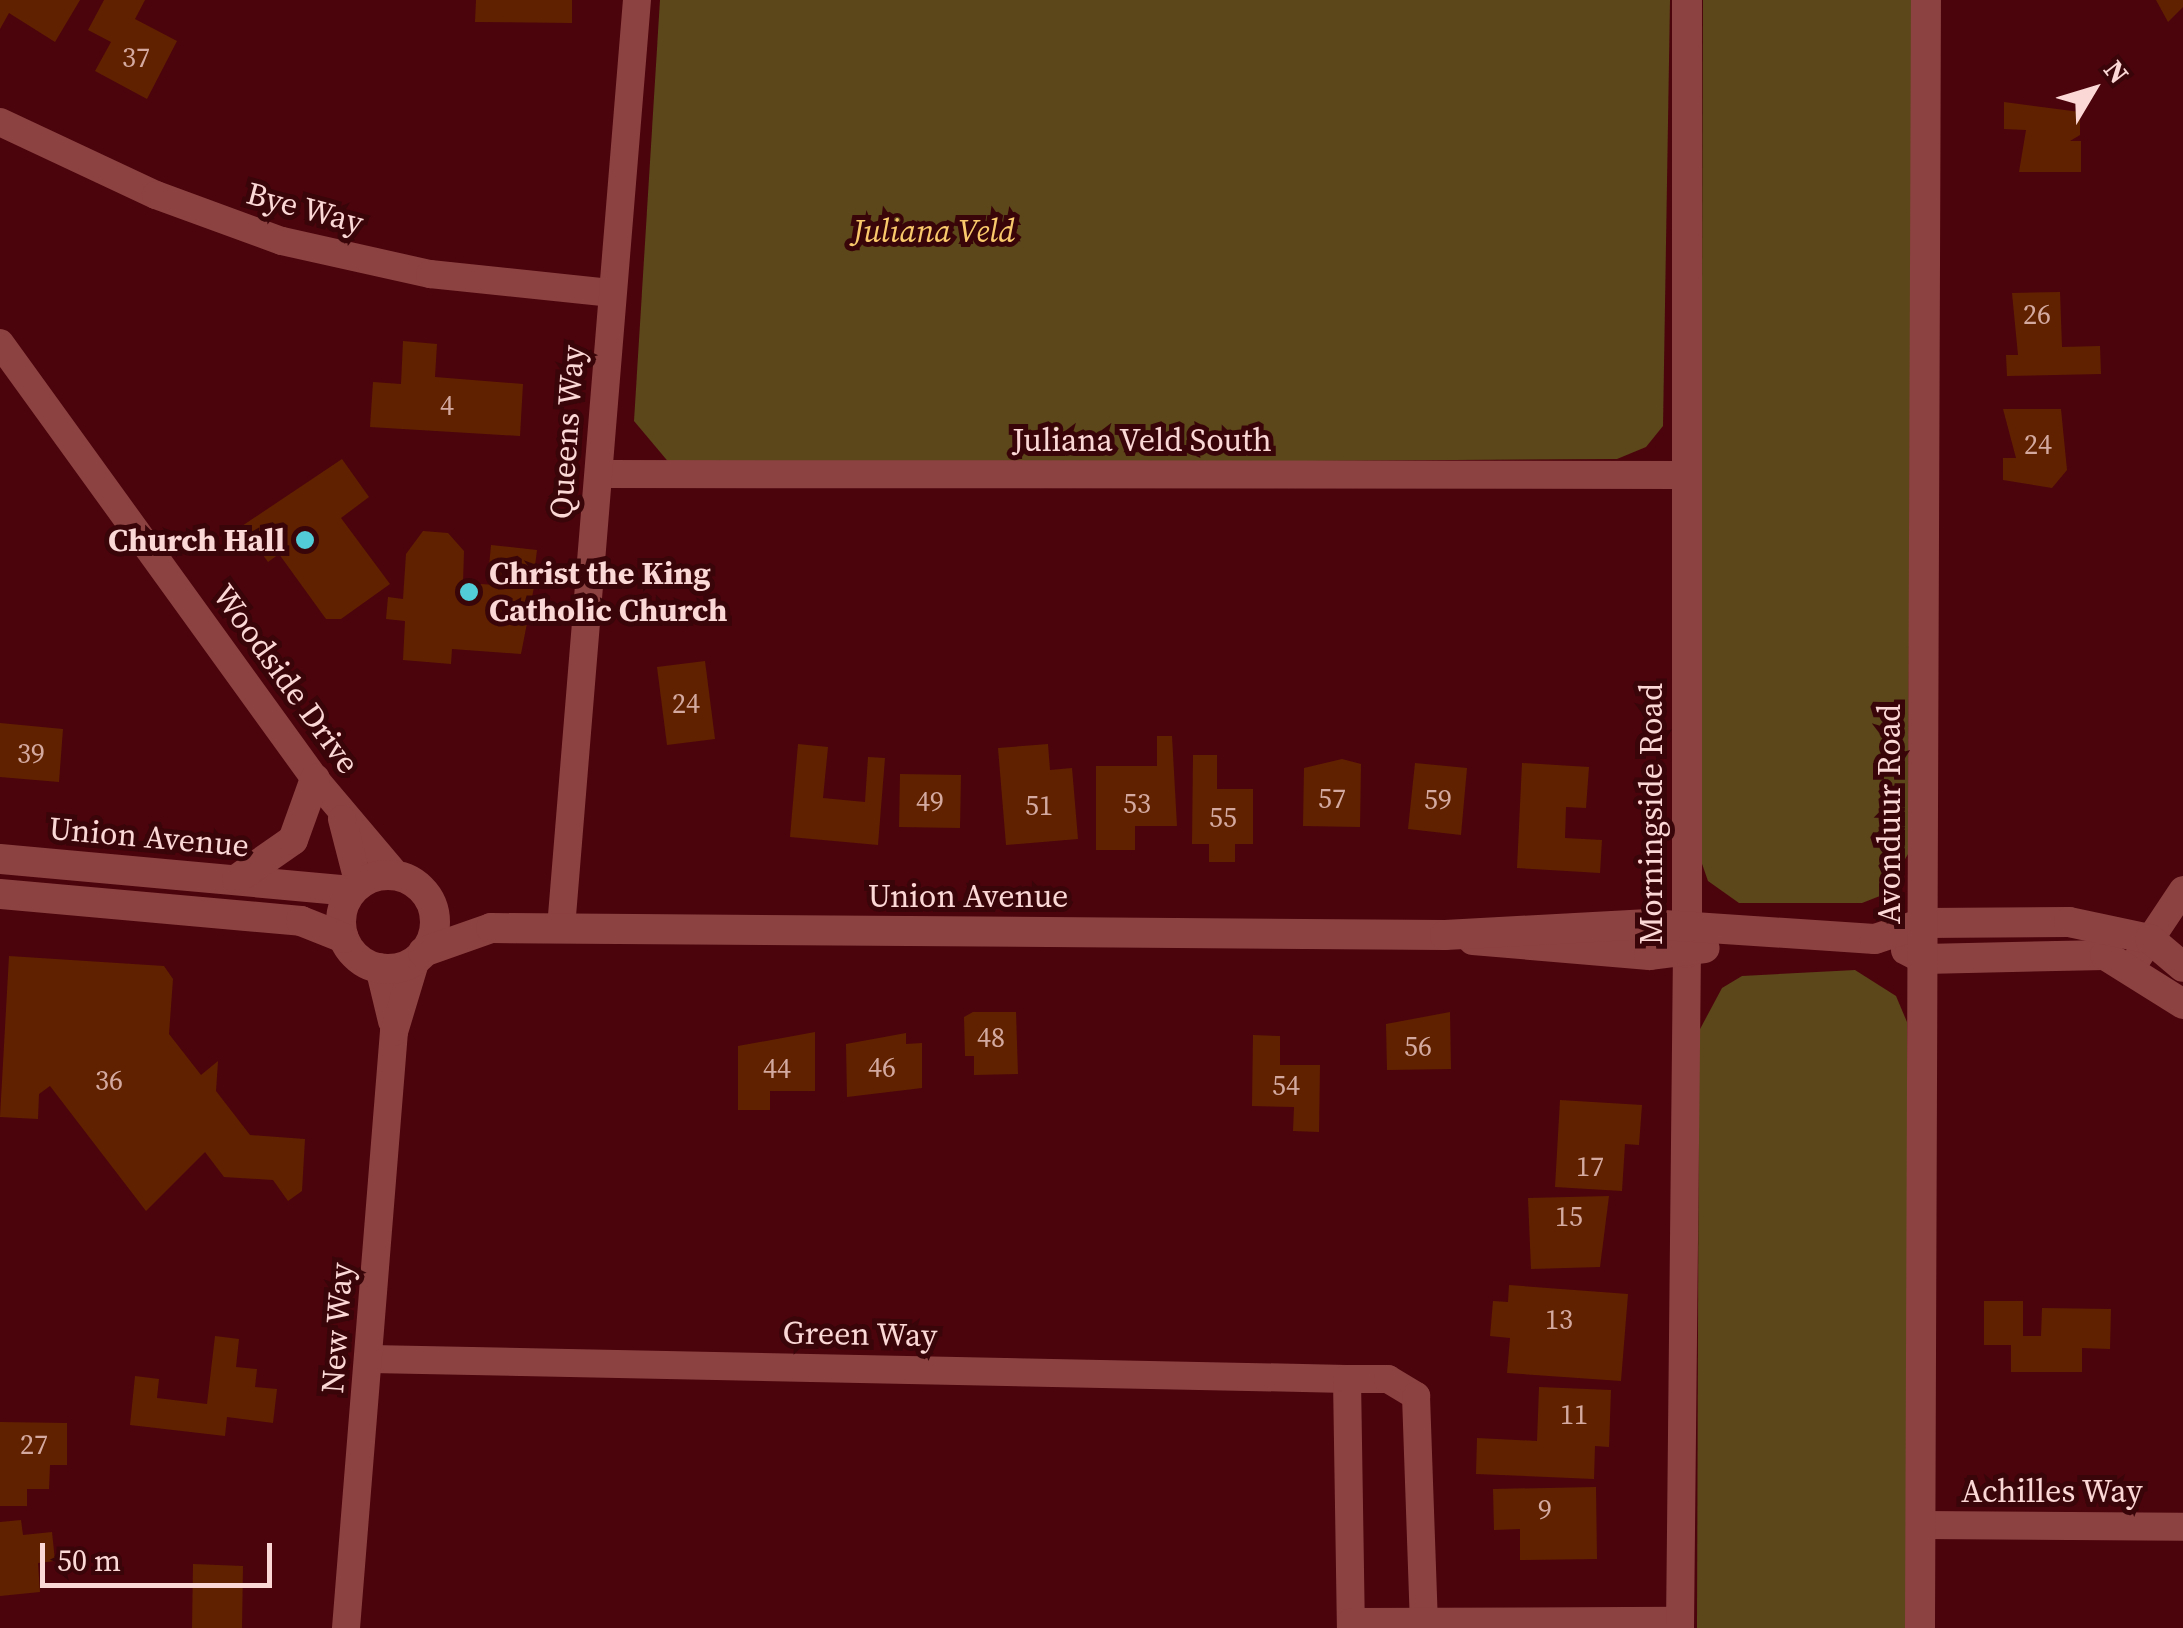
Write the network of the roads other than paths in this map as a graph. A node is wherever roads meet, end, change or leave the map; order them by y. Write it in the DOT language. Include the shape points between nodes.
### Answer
graph roads {
  1 [pos="637,0"];
  2 [pos="1687,0"];
  3 [pos="1926,0"];
  4 [pos="0,122"];
  5 [pos="610,293"];
  6 [pos="0,343"];
  7 [pos="600,474"];
  8 [pos="1684,475"];
  9 [pos="315,779"];
  10 [pos="340,812"];
  11 [pos="0,859"];
  12 [pos="396,876"];
  13 [pos="238,880"];
  14 [pos="356,888"];
  15 [pos="2183,890"];
  16 [pos="0,894"];
  17 [pos="430,901"];
  18 [pos="231,914"];
  19 [pos="1923,922"];
  20 [pos="490,928"];
  21 [pos="561,928"];
  22 [pos="344,938"];
  23 [pos="1881,938"];
  24 [pos="1688,939"];
  25 [pos="2150,939"];
  26 [pos="419,956"];
  27 [pos="1924,959"];
  28 [pos="2133,965"];
  29 [pos="379,967"];
  30 [pos="2183,967"];
  31 [pos="2183,1004"];
  32 [pos="394,1032"];
  33 [pos="371,1360"];
  34 [pos="1348,1380"];
  35 [pos="1922,1525"];
  36 [pos="2183,1527"];
  37 [pos="1424,1620"];
  38 [pos="1680,1624"];
  39 [pos="1351,1625"];
  40 [pos="346,1628"];
  41 [pos="1920,1628"];
  1 -- 5 [label="street, Queens Way"];
  2 -- 8 [label="street, Morningside Road"];
  3 -- 19 [label="street, Avonduur Road"];
  4 -- 5 [label="street, Bye Way" via="156,196 282,240 430,274"];
  5 -- 7 [label="street, Queens Way"];
  6 -- 9 [label="street, Woodside Drive"];
  7 -- 8 [label="street, Juliana Veld South"];
  7 -- 21 [label="street, Queens Way"];
  8 -- 24 [label="street, Morningside Road"];
  9 -- 10 [label="street, Woodside Drive"];
  9 -- 13 [label="street" via="293,840"];
  10 -- 12 [label="street, Woodside Drive"];
  10 -- 14 [label="street, Woodside Drive"];
  11 -- 13 [label="street, Union Avenue"];
  12 -- 14 [label="street"];
  12 -- 17 [label="street"];
  13 -- 14 [label="street, Union Avenue"];
  13 -- 18 [label="street"];
  14 -- 22 [label="street"];
  15 -- 25 [label="street"];
  16 -- 18 [label="street"];
  17 -- 20 [label="street, Union Avenue"];
  17 -- 26 [label="street" via="433,932"];
  18 -- 22 [label="street" via="314,922"];
  19 -- 23 [label="street, Union Avenue"];
  19 -- 25 [label="street" via="2069,922"];
  19 -- 27 [label="street, Avonduur Road"];
  20 -- 21 [label="street, Union Avenue"];
  20 -- 26 [label="street, Union Avenue"];
  21 -- 24 [label="street, Union Avenue"];
  22 -- 29 [label="street"];
  23 -- 24 [label="street, Union Avenue"];
  23 -- 27 [label="street, Union Avenue"];
  24 -- 38 [label="street, Morningside Road"];
  25 -- 28 [label="street"];
  25 -- 30 [label="street"];
  26 -- 29 [label="street"];
  26 -- 32 [label="street, New Way"];
  27 -- 28 [label="street" via="2068,953"];
  27 -- 35 [label="street, Avonduur Road"];
  28 -- 31 [label="street"];
  29 -- 32 [label="street, New Way"];
  32 -- 33 [label="street, New Way"];
  33 -- 34 [label="street, Green Way"];
  33 -- 40 [label="street, New Way"];
  34 -- 37 [label="street, Green Way" via="1388,1379 1416,1396"];
  34 -- 39 [label="street"];
  35 -- 36 [label="street, Achilles Way"];
  35 -- 41 [label="street, Avonduur Road"];
  37 -- 38 [label="street"];
  37 -- 39 [label="street"];
}
